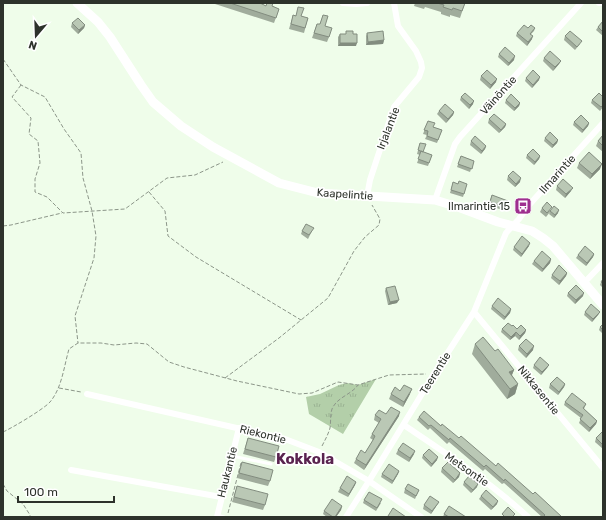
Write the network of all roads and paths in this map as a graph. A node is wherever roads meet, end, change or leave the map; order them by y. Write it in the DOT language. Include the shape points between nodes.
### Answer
graph roads {
  1 [pos="77,3"];
  2 [pos="343,3"];
  3 [pos="367,3"];
  4 [pos="394,3"];
  5 [pos="580,3"];
  6 [pos="599,3"];
  7 [pos="603,3"];
  8 [pos="3,59"];
  9 [pos="22,85"];
  10 [pos="603,123"];
  11 [pos="233,158"];
  12 [pos="149,192"];
  13 [pos="367,196"];
  14 [pos="435,200"];
  15 [pos="92,211"];
  16 [pos="63,213"];
  17 [pos="3,226"];
  18 [pos="514,226"];
  19 [pos="603,263"];
  20 [pos="584,283"];
  21 [pos="603,305"];
  22 [pos="474,312"];
  23 [pos="301,320"];
  24 [pos="78,344"];
  25 [pos="434,374"];
  26 [pos="224,378"];
  27 [pos="358,385"];
  28 [pos="58,388"];
  29 [pos="87,394"];
  30 [pos="404,425"];
  31 [pos="239,428"];
  32 [pos="3,432"];
  33 [pos="319,452"];
  34 [pos="232,456"];
  35 [pos="242,458"];
  36 [pos="271,464"];
  37 [pos="603,468"];
  38 [pos="71,470"];
  39 [pos="369,481"];
  40 [pos="3,484"];
  41 [pos="221,497"];
  42 [pos="217,516"];
  43 [pos="30,517"];
  44 [pos="225,517"];
  45 [pos="346,517"];
  46 [pos="421,517"];
  47 [pos="528,517"];
  1 -- 11 [label="street, Kaapelintie" via="110,37 153,102 181,126"];
  2 -- 3 [label="street"];
  4 -- 13 [label="street, Irjalantie" via="398,26 416,51 422,68 419,77 394,107"];
  5 -- 14 [label="street, Väinöntie" via="458,140"];
  6 -- 7 [label="street"];
  8 -- 9 [label="path"];
  9 -- 15 [label="path" via="45,97 81,153 83,178"];
  9 -- 16 [label="path" via="12,97 31,118 29,134 38,141 40,163 34,180 35,192 47,197"];
  10 -- 18 [label="street, Ilmarintie" via="529,205"];
  11 -- 12 [label="path" via="195,175 167,178"];
  11 -- 13 [label="street, Kaapelintie" via="279,183 318,193"];
  12 -- 15 [label="path" via="125,209"];
  12 -- 23 [label="path" via="165,212 168,236 196,257"];
  13 -- 14 [label="street, Kaapelintie"];
  13 -- 23 [label="path" via="380,219 379,225 354,251 328,298"];
  14 -- 18 [label="street, Kaapelintie"];
  15 -- 16 [label="path"];
  15 -- 24 [label="path" via="96,236 94,258 75,316"];
  16 -- 17 [label="path"];
  18 -- 20 [label="street, Kaapelintie" via="532,231 543,238"];
  18 -- 22 [label="street, Teerentie" via="506,233"];
  19 -- 20 [label="street"];
  20 -- 21 [label="street, Kaapelintie"];
  22 -- 25 [label="street, Teerentie"];
  22 -- 37 [label="street, Nikkasentie"];
  23 -- 26 [label="path"];
  24 -- 26 [label="path" via="146,344 169,362"];
  24 -- 28 [label="path" via="69,349"];
  25 -- 27 [label="path" via="389,375"];
  25 -- 30 [label="street, Teerentie"];
  26 -- 27 [label="path" via="299,394 312,393 338,382"];
  27 -- 33 [label="path" via="338,400 332,409 328,434"];
  28 -- 29 [label="path"];
  28 -- 32 [label="path" via="50,402"];
  29 -- 31 [label="street, Riekontie"];
  30 -- 39 [label="street, Teerentie"];
  30 -- 47 [label="street, Metsontie" via="465,466"];
  31 -- 33 [label="street, Riekontie" via="285,439"];
  31 -- 34 [label="street, Haukantie"];
  33 -- 39 [label="street, Riekontie"];
  34 -- 35 [label="lane"];
  34 -- 41 [label="street, Haukantie"];
  35 -- 36 [label="lane"];
  35 -- 44 [label="path"];
  38 -- 41 [label="street"];
  39 -- 45 [label="street, Teerentie"];
  39 -- 46 [label="street, Riekontie"];
  40 -- 43 [label="path" via="23,504"];
  41 -- 42 [label="street, Haukantie"];
  42 -- 44 [label="lane"];
}
